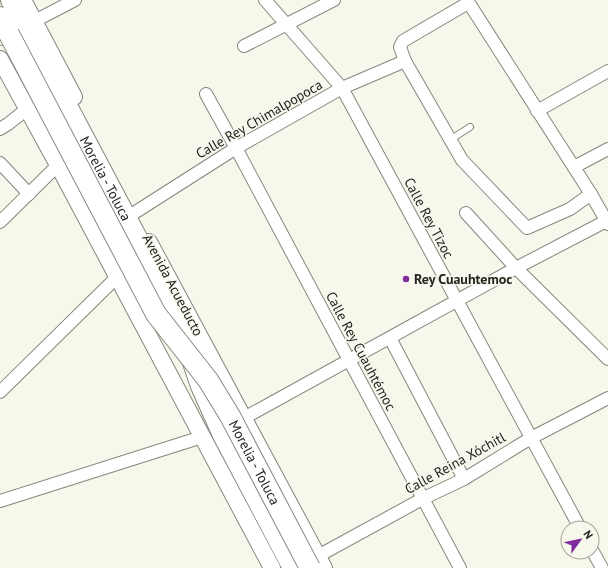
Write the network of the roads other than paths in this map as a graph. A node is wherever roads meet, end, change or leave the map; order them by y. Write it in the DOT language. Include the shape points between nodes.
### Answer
graph roads {
  1 [pos="10,0"];
  2 [pos="23,0"];
  3 [pos="75,0"];
  4 [pos="265,0"];
  5 [pos="334,0"];
  6 [pos="468,1"];
  7 [pos="287,23"];
  8 [pos="13,27"];
  9 [pos="244,46"];
  10 [pos="0,59"];
  11 [pos="405,61"];
  12 [pos="608,71"];
  13 [pos="342,88"];
  14 [pos="206,94"];
  15 [pos="27,108"];
  16 [pos="538,111"];
  17 [pos="470,127"];
  18 [pos="0,129"];
  19 [pos="450,140"];
  20 [pos="236,148"];
  21 [pos="608,149"];
  22 [pos="0,163"];
  23 [pos="58,165"];
  24 [pos="574,167"];
  25 [pos="29,194"];
  26 [pos="591,194"];
  27 [pos="134,213"];
  28 [pos="466,213"];
  29 [pos="0,222"];
  30 [pos="607,222"];
  31 [pos="516,268"];
  32 [pos="117,277"];
  33 [pos="457,302"];
  34 [pos="390,338"];
  35 [pos="349,360"];
  36 [pos="608,360"];
  37 [pos="0,392"];
  38 [pos="608,398"];
  39 [pos="244,418"];
  40 [pos="202,437"];
  41 [pos="531,438"];
  42 [pos="464,479"];
  43 [pos="424,498"];
  44 [pos="0,501"];
  45 [pos="576,520"];
  46 [pos="317,564"];
  47 [pos="272,568"];
  48 [pos="293,568"];
  49 [pos="460,568"];
  1 -- 8 [label="main road, Morelia - Toluca"];
  2 -- 8 [label="street, Avenida Acueducto"];
  3 -- 8 [label="street"];
  4 -- 7 [label="street, Calle Rey Tizoc"];
  5 -- 7 [label="street"];
  6 -- 11 [label="street" via="403,41 400,47"];
  6 -- 16 [label="street"];
  7 -- 9 [label="street"];
  7 -- 13 [label="street, Calle Rey Tizoc"];
  8 -- 27 [label="street, Avenida Acueducto"];
  8 -- 46 [label="main road, Morelia - Toluca, bridge" via="156,314 208,380"];
  8 -- 48 [label="main road, Morelia - Toluca, bridge" via="148,259 187,345 201,386 222,433"];
  10 -- 15 [label="street"];
  11 -- 13 [label="street, Calle Rey Chimalpopoca"];
  11 -- 19 [label="street"];
  12 -- 16 [label="street"];
  13 -- 20 [label="street, Calle Rey Chimalpopoca"];
  13 -- 33 [label="street, Calle Rey Tizoc"];
  14 -- 20 [label="street, Calle Rey Cuauhtémoc"];
  15 -- 18 [label="street"];
  15 -- 23 [label="street"];
  16 -- 24 [label="street"];
  17 -- 19 [label="lane"];
  19 -- 26 [label="street" via="462,160 527,228 570,209"];
  20 -- 27 [label="street, Calle Rey Chimalpopoca"];
  20 -- 35 [label="street, Calle Rey Cuauhtémoc"];
  21 -- 24 [label="street"];
  22 -- 25 [label="street"];
  23 -- 25 [label="street"];
  23 -- 32 [label="street"];
  24 -- 26 [label="street"];
  25 -- 29 [label="street"];
  26 -- 30 [label="street"];
  27 -- 39 [label="street, Avenida Acueducto"];
  28 -- 31 [label="street"];
  30 -- 31 [label="street"];
  31 -- 33 [label="street"];
  31 -- 36 [label="street"];
  32 -- 37 [label="street"];
  32 -- 40 [label="street"];
  33 -- 34 [label="street"];
  33 -- 41 [label="street, Calle Rey Tizoc"];
  34 -- 35 [label="street"];
  34 -- 42 [label="street"];
  35 -- 39 [label="street"];
  35 -- 43 [label="street, Calle Rey Cuauhtémoc"];
  38 -- 41 [label="street, Calle Reina Xóchitl"];
  39 -- 46 [label="street, Avenida Acueducto"];
  40 -- 44 [label="street"];
  40 -- 47 [label="street"];
  41 -- 42 [label="street, Calle Reina Xóchitl"];
  41 -- 45 [label="street, Calle Rey Tizoc"];
  42 -- 43 [label="street, Calle Reina Xóchitl"];
  43 -- 46 [label="street, Calle Reina Xóchitl"];
  43 -- 49 [label="street, Calle Rey Cuauhtémoc"];
}
